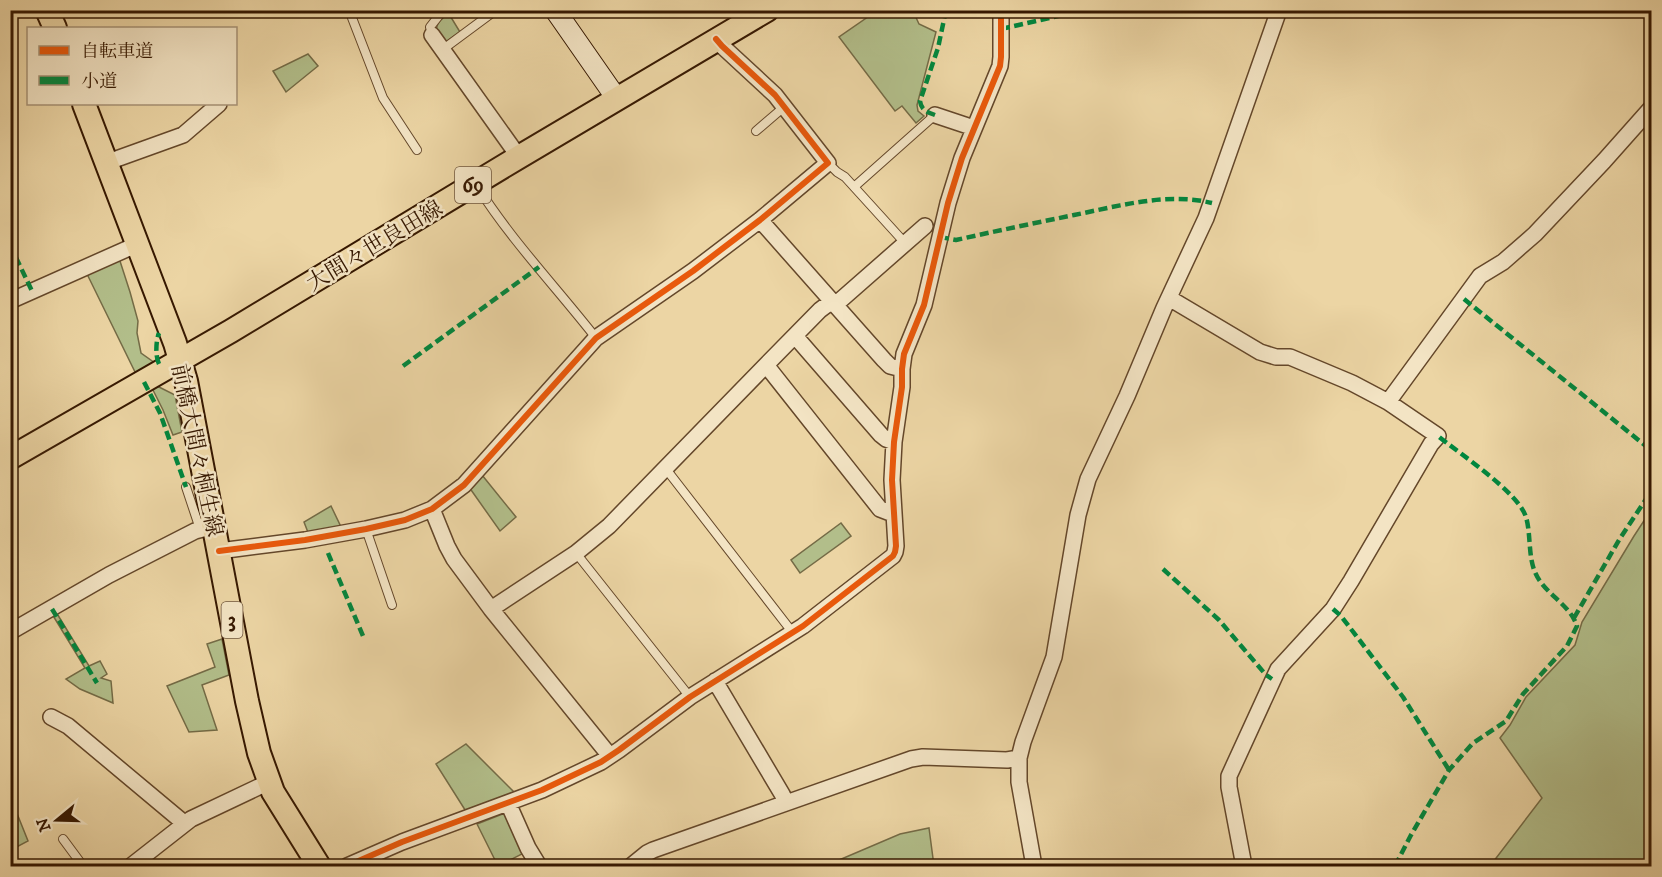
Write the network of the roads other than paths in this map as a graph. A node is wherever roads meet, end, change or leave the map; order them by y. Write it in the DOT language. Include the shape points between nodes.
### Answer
graph roads {
  1 [pos="47,10"];
  2 [pos="349,10"];
  3 [pos="442,10"];
  4 [pos="496,10"];
  5 [pos="555,10"];
  6 [pos="767,10"];
  7 [pos="1001,10"];
  8 [pos="1278,10"];
  9 [pos="55,27"];
  10 [pos="432,35"];
  11 [pos="716,39"];
  12 [pos="442,50"];
  13 [pos="617,99"];
  14 [pos="84,105"];
  15 [pos="218,105"];
  16 [pos="784,106"];
  17 [pos="1652,107"];
  18 [pos="935,115"];
  19 [pos="974,128"];
  20 [pos="756,131"];
  21 [pos="417,150"];
  22 [pos="531,153"];
  23 [pos="108,162"];
  24 [pos="828,163"];
  25 [pos="475,183"];
  26 [pos="854,187"];
  27 [pos="760,220"];
  28 [pos="925,226"];
  29 [pos="905,243"];
  30 [pos="138,244"];
  31 [pos="1169,298"];
  32 [pos="10,301"];
  33 [pos="833,303"];
  34 [pos="795,336"];
  35 [pos="596,338"];
  36 [pos="180,361"];
  37 [pos="766,364"];
  38 [pos="902,369"];
  39 [pos="1388,402"];
  40 [pos="894,442"];
  41 [pos="10,458"];
  42 [pos="666,469"];
  43 [pos="186,487"];
  44 [pos="432,509"];
  45 [pos="893,514"];
  46 [pos="207,527"];
  47 [pos="366,529"];
  48 [pos="219,551"];
  49 [pos="576,554"];
  50 [pos="392,605"];
  51 [pos="491,609"];
  52 [pos="10,632"];
  53 [pos="793,633"];
  54 [pos="715,681"];
  55 [pos="690,697"];
  56 [pos="51,717"];
  57 [pos="610,756"];
  58 [pos="1019,758"];
  59 [pos="269,782"];
  60 [pos="508,803"];
  61 [pos="786,803"];
  62 [pos="184,823"];
  63 [pos="63,839"];
  64 [pos="83,867"];
  65 [pos="131,867"];
  66 [pos="319,867"];
  67 [pos="347,867"];
  68 [pos="539,867"];
  69 [pos="631,867"];
  70 [pos="1034,867"];
  71 [pos="1244,867"];
  1 -- 9 [label="main road"];
  2 -- 21 [label="lane" via="383,98"];
  3 -- 10 [label="lane" via="430,27"];
  4 -- 12 [label="lane"];
  5 -- 13 [label="street"];
  6 -- 11 [label="main road, 大間々世良田線 / 69"];
  7 -- 19 [label="street" via="1000,66"];
  8 -- 31 [label="street" via="1209,211"];
  10 -- 12 [label="street"];
  11 -- 13 [label="main road, 大間々世良田線 / 69"];
  11 -- 16 [label="street"];
  12 -- 22 [label="street"];
  13 -- 22 [label="main road, 大間々世良田線 / 69"];
  14 -- 23 [label="main road, 前橋大間々桐生線 / 3"];
  15 -- 23 [label="street" via="183,135"];
  16 -- 20 [label="lane"];
  16 -- 24 [label="street"];
  17 -- 39 [label="street" via="1535,234 1480,276"];
  18 -- 19 [label="street"];
  18 -- 26 [label="lane"];
  19 -- 38 [label="street" via="948,203 924,305 906,347"];
  22 -- 25 [label="main road, 大間々世良田線 / 69"];
  23 -- 30 [label="main road, 前橋大間々桐生線 / 3"];
  24 -- 26 [label="lane"];
  24 -- 27 [label="street"];
  25 -- 35 [label="lane" via="509,233"];
  25 -- 36 [label="main road, 大間々世良田線 / 69"];
  26 -- 29 [label="lane"];
  27 -- 33 [label="street"];
  27 -- 35 [label="street"];
  28 -- 29 [label="street"];
  29 -- 33 [label="street"];
  30 -- 32 [label="street"];
  30 -- 36 [label="main road, 前橋大間々桐生線 / 3"];
  31 -- 39 [label="street" via="1260,352 1290,357"];
  31 -- 58 [label="street" via="1088,479 1078,515 1054,657"];
  33 -- 34 [label="street" via="820,310"];
  33 -- 38 [label="street" via="890,366"];
  34 -- 37 [label="street"];
  34 -- 40 [label="street" via="881,435"];
  35 -- 44 [label="street" via="464,485"];
  36 -- 41 [label="main road, 大間々世良田線 / 69"];
  36 -- 46 [label="main road, 前橋大間々桐生線 / 3" via="190,399"];
  37 -- 42 [label="street"];
  37 -- 45 [label="street" via="880,509"];
  38 -- 40 [label="street"];
  39 -- 71 [label="street" via="1438,436 1333,609 1278,669 1261,703 1229,776"];
  40 -- 45 [label="street"];
  42 -- 49 [label="street"];
  42 -- 53 [label="lane"];
  43 -- 46 [label="lane"];
  44 -- 47 [label="street"];
  44 -- 51 [label="street" via="450,552"];
  45 -- 53 [label="street" via="893,556"];
  46 -- 48 [label="main road, 前橋大間々桐生線 / 3"];
  46 -- 52 [label="street"];
  47 -- 48 [label="street"];
  47 -- 50 [label="lane"];
  48 -- 59 [label="main road, 前橋大間々桐生線 / 3" via="247,701"];
  49 -- 51 [label="street"];
  49 -- 55 [label="lane"];
  51 -- 57 [label="street"];
  53 -- 54 [label="street"];
  54 -- 55 [label="street"];
  54 -- 61 [label="street"];
  55 -- 57 [label="street"];
  56 -- 62 [label="street" via="68,726"];
  57 -- 60 [label="street"];
  58 -- 61 [label="street" via="911,759"];
  58 -- 70 [label="street" via="1019,782"];
  59 -- 62 [label="street"];
  59 -- 66 [label="main road, 前橋大間々桐生線 / 3"];
  60 -- 67 [label="street"];
  60 -- 68 [label="street"];
  61 -- 69 [label="street" via="653,850"];
  62 -- 65 [label="street"];
  63 -- 64 [label="lane"];
}
